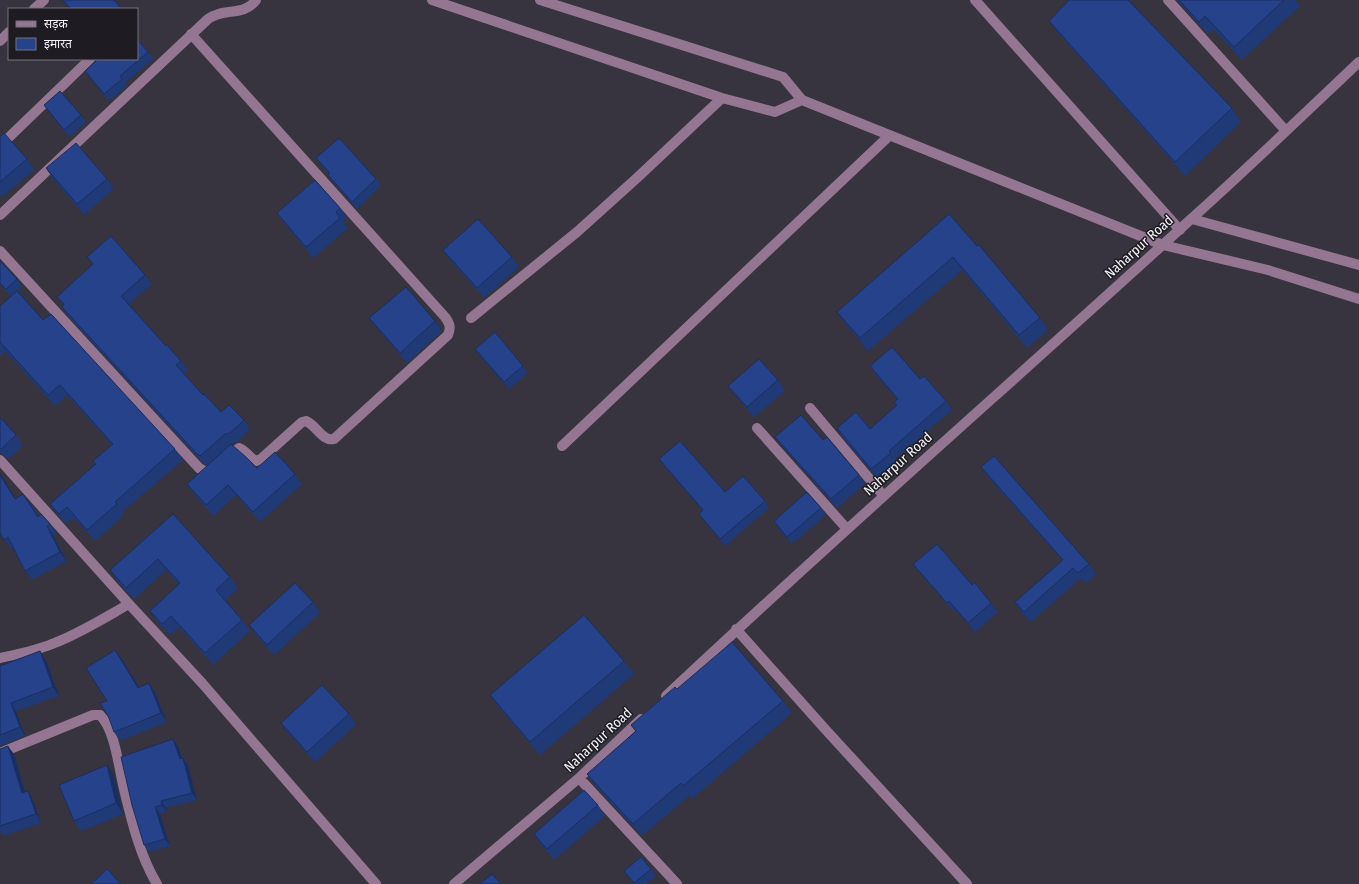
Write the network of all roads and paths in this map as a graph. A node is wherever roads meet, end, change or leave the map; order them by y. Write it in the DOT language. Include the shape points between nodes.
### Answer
graph roads {
  1 [pos="44,0"];
  2 [pos="256,0"];
  3 [pos="432,0"];
  4 [pos="540,0"];
  5 [pos="975,0"];
  6 [pos="1168,0"];
  7 [pos="35,8"];
  8 [pos="8,33"];
  9 [pos="191,34"];
  10 [pos="0,41"];
  11 [pos="89,60"];
  12 [pos="1359,62"];
  13 [pos="722,98"];
  14 [pos="802,100"];
  15 [pos="1286,131"];
  16 [pos="890,135"];
  17 [pos="0,146"];
  18 [pos="2,210"];
  19 [pos="1192,219"];
  20 [pos="1180,230"];
  21 [pos="1163,245"];
  22 [pos="0,251"];
  23 [pos="1359,265"];
  24 [pos="1359,299"];
  25 [pos="471,318"];
  26 [pos="810,408"];
  27 [pos="757,428"];
  28 [pos="562,446"];
  29 [pos="0,460"];
  30 [pos="884,496"];
  31 [pos="847,529"];
  32 [pos="129,604"];
  33 [pos="736,629"];
  34 [pos="0,658"];
  35 [pos="661,700"];
  36 [pos="649,712"];
  37 [pos="0,753"];
  38 [pos="579,778"];
  39 [pos="157,884"];
  40 [pos="376,884"];
  41 [pos="454,884"];
  42 [pos="677,884"];
  43 [pos="967,884"];
  1 -- 7 [label="street"];
  2 -- 9 [label="street" via="251,7 213,15"];
  3 -- 13 [label="street"];
  4 -- 14 [label="street" via="783,77"];
  5 -- 20 [label="street"];
  6 -- 15 [label="street"];
  8 -- 10 [label="street"];
  9 -- 18 [label="street"];
  9 -- 22 [label="street" via="445,317 451,328 448,335 334,440 325,438 306,421 261,459 256,461 242,449 236,448 205,472"];
  11 -- 17 [label="street"];
  12 -- 15 [label="street, Naharpur Road"];
  13 -- 14 [label="street" via="775,112"];
  13 -- 25 [label="street" via="577,232"];
  14 -- 16 [label="street"];
  15 -- 19 [label="street, Naharpur Road"];
  16 -- 21 [label="street"];
  16 -- 28 [label="street"];
  19 -- 20 [label="street, Naharpur Road"];
  19 -- 23 [label="street"];
  20 -- 21 [label="street, Naharpur Road"];
  21 -- 24 [label="street" via="1268,270"];
  21 -- 30 [label="street, Naharpur Road"];
  26 -- 30 [label="street"];
  27 -- 31 [label="street"];
  29 -- 32 [label="street"];
  30 -- 31 [label="street, Naharpur Road"];
  31 -- 33 [label="street, Naharpur Road"];
  32 -- 34 [label="street" via="57,643"];
  32 -- 40 [label="street" via="202,683"];
  33 -- 35 [label="street, Naharpur Road"];
  33 -- 43 [label="street"];
  36 -- 38 [label="street, Naharpur Road"];
  37 -- 39 [label="street" via="93,715 100,715 108,725 143,856"];
  38 -- 41 [label="street, Naharpur Road"];
  38 -- 42 [label="street"];
}
